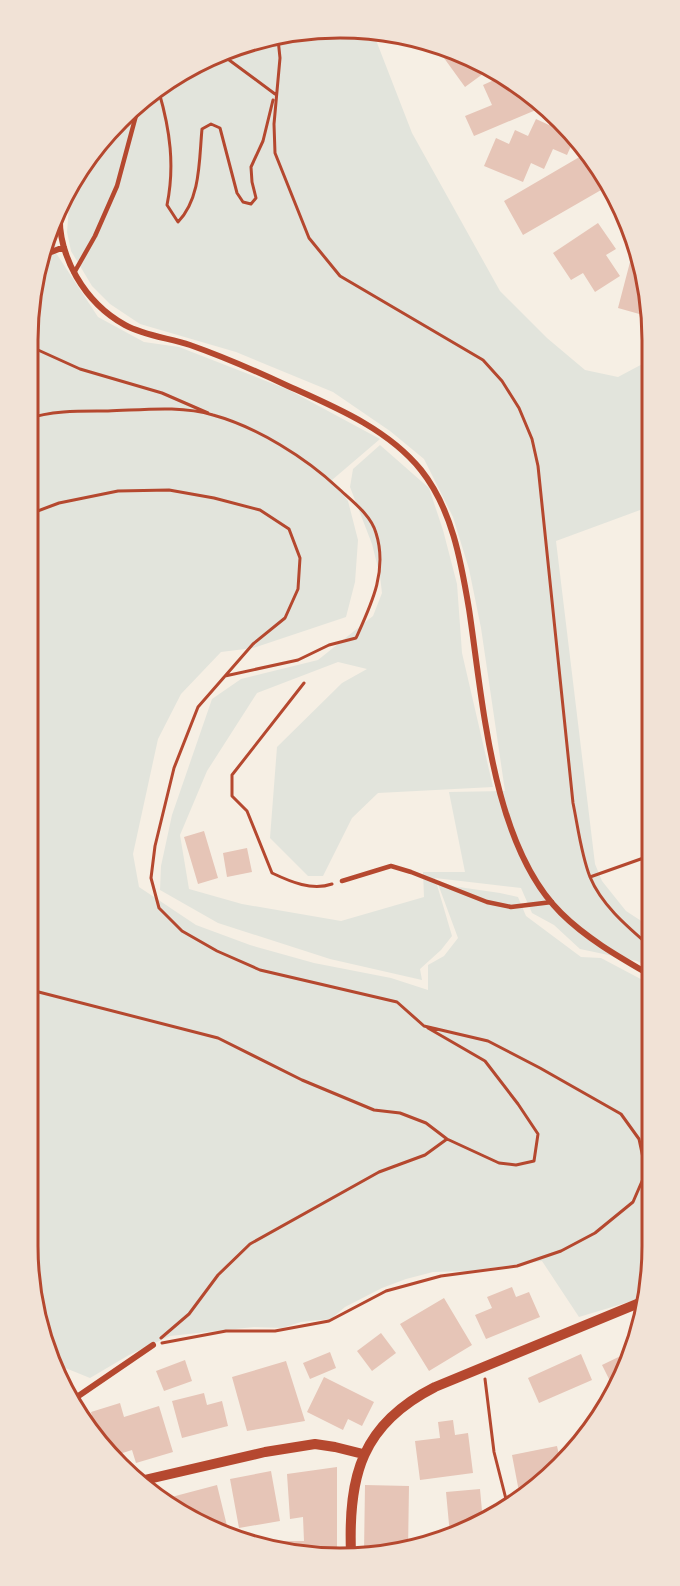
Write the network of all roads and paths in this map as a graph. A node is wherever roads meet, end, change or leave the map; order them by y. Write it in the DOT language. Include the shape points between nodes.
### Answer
graph roads {
  1 [pos="278,44"];
  2 [pos="228,59"];
  3 [pos="275,93"];
  4 [pos="160,97"];
  5 [pos="135,118"];
  6 [pos="59,228"];
  7 [pos="64,247"];
  8 [pos="51,252"];
  9 [pos="74,273"];
  10 [pos="38,350"];
  11 [pos="213,414"];
  12 [pos="38,415"];
  13 [pos="38,511"];
  14 [pos="223,676"];
  15 [pos="304,683"];
  16 [pos="642,859"];
  17 [pos="590,877"];
  18 [pos="342,881"];
  19 [pos="552,902"];
  20 [pos="642,940"];
  21 [pos="642,970"];
  22 [pos="38,992"];
  23 [pos="424,1026"];
  24 [pos="447,1139"];
  25 [pos="642,1153"];
  26 [pos="642,1181"];
  27 [pos="637,1304"];
  28 [pos="153,1345"];
  29 [pos="484,1367"];
  30 [pos="78,1396"];
  31 [pos="363,1454"];
  32 [pos="148,1479"];
  33 [pos="506,1499"];
  34 [pos="351,1548"];
  1 -- 3 [label="path"];
  2 -- 3 [label="path"];
  3 -- 4 [label="path" via="252,167 256,198 251,204 243,202 237,193 220,128 212,124 202,129 194,196 178,222 167,205 171,150"];
  3 -- 17 [label="path" via="275,153 309,238 340,276 483,360 519,408 532,439 573,803"];
  5 -- 9 [label="lane" via="117,186"];
  6 -- 7 [label="street"];
  7 -- 8 [label="street"];
  7 -- 9 [label="street"];
  9 -- 19 [label="street" via="92,299 125,325 226,358 336,409 384,437 420,469 447,516 456,546 487,731 505,812 527,863"];
  10 -- 11 [label="path" via="80,369 162,393"];
  11 -- 12 [label="path" via="173,410"];
  11 -- 14 [label="path" via="253,431 316,468 364,512 376,532 380,561 377,588 356,638 329,645 298,660"];
  13 -- 14 [label="path" via="118,491 170,490 260,510 289,529 300,558 298,589 285,618"];
  14 -- 23 [label="path" via="198,707 174,768 151,878 159,908 182,931 217,951 260,970 397,1002"];
  15 -- 18 [label="path" via="232,775 232,796 247,811 272,873 297,884 324,887"];
  16 -- 17 [label="path"];
  17 -- 20 [label="path" via="602,897"];
  18 -- 19 [label="lane" via="391,866 487,902 511,907"];
  19 -- 21 [label="street" via="586,933"];
  22 -- 24 [label="path" via="218,1038 374,1110 400,1113 426,1123"];
  23 -- 24 [label="path" via="485,1061 538,1134 534,1161 516,1165 499,1163"];
  23 -- 25 [label="path" via="488,1041 621,1113 639,1139"];
  24 -- 28 [label="path" via="425,1155 379,1172 250,1244 218,1275 189,1314"];
  26 -- 28 [label="path" via="633,1202 595,1233 561,1251 517,1266 441,1276 386,1291 329,1321 275,1331 226,1331"];
  27 -- 29 [label="street"];
  28 -- 30 [label="street"];
  29 -- 31 [label="street" via="413,1398 391,1415"];
  29 -- 33 [label="path" via="494,1452"];
  31 -- 32 [label="street" via="315,1444"];
  31 -- 34 [label="street" via="352,1506"];
}
